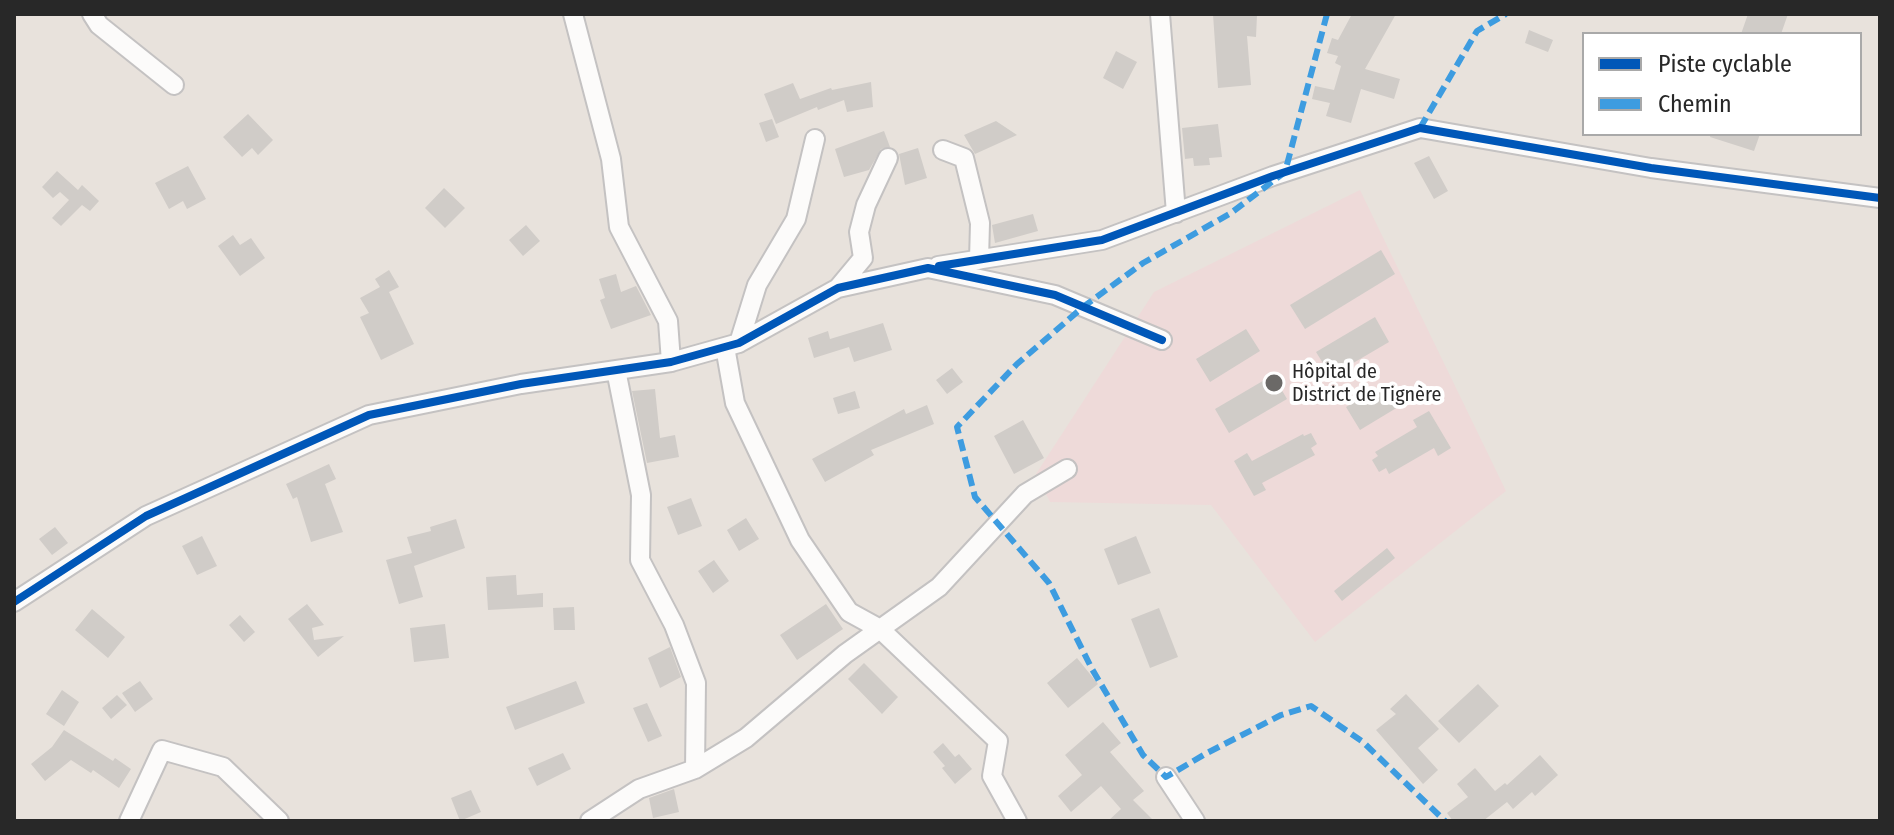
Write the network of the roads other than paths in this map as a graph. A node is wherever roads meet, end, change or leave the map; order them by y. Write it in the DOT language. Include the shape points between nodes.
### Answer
graph roads {
  1 [pos="92,14"];
  2 [pos="573,14"];
  3 [pos="1160,14"];
  4 [pos="174,85"];
  5 [pos="815,139"];
  6 [pos="943,150"];
  7 [pos="888,158"];
  8 [pos="1880,198"];
  9 [pos="1176,213"];
  10 [pos="979,260"];
  11 [pos="928,268"];
  12 [pos="838,288"];
  13 [pos="1162,340"];
  14 [pos="732,345"];
  15 [pos="671,362"];
  16 [pos="616,370"];
  17 [pos="1067,469"];
  18 [pos="14,602"];
  19 [pos="880,629"];
  20 [pos="695,769"];
  21 [pos="1166,777"];
  22 [pos="129,821"];
  23 [pos="279,821"];
  24 [pos="590,821"];
  25 [pos="1017,821"];
  26 [pos="1195,821"];
  1 -- 4 [label="street"];
  2 -- 15 [label="street" via="611,159 619,227 668,321"];
  3 -- 9 [label="street"];
  5 -- 14 [label="street" via="796,219 757,285"];
  6 -- 10 [label="street" via="964,158 980,223"];
  7 -- 12 [label="street" via="859,232 863,258"];
  8 -- 9 [label="street" via="1651,168 1420,128"];
  9 -- 10 [label="street" via="1102,240"];
  10 -- 11 [label="street"];
  11 -- 12 [label="street"];
  11 -- 13 [label="street" via="1055,295"];
  12 -- 14 [label="street"];
  14 -- 15 [label="street"];
  14 -- 19 [label="street" via="735,403 800,540 849,612"];
  15 -- 16 [label="street"];
  16 -- 18 [label="street" via="369,415 146,516"];
  16 -- 20 [label="street" via="641,495 640,560 674,625 696,683"];
  17 -- 19 [label="street" via="1025,494 939,587"];
  19 -- 20 [label="street" via="746,738"];
  19 -- 25 [label="street" via="998,741 992,776"];
  20 -- 24 [label="street" via="639,789"];
  21 -- 26 [label="street"];
  22 -- 23 [label="street" via="162,750 223,767"];
}
